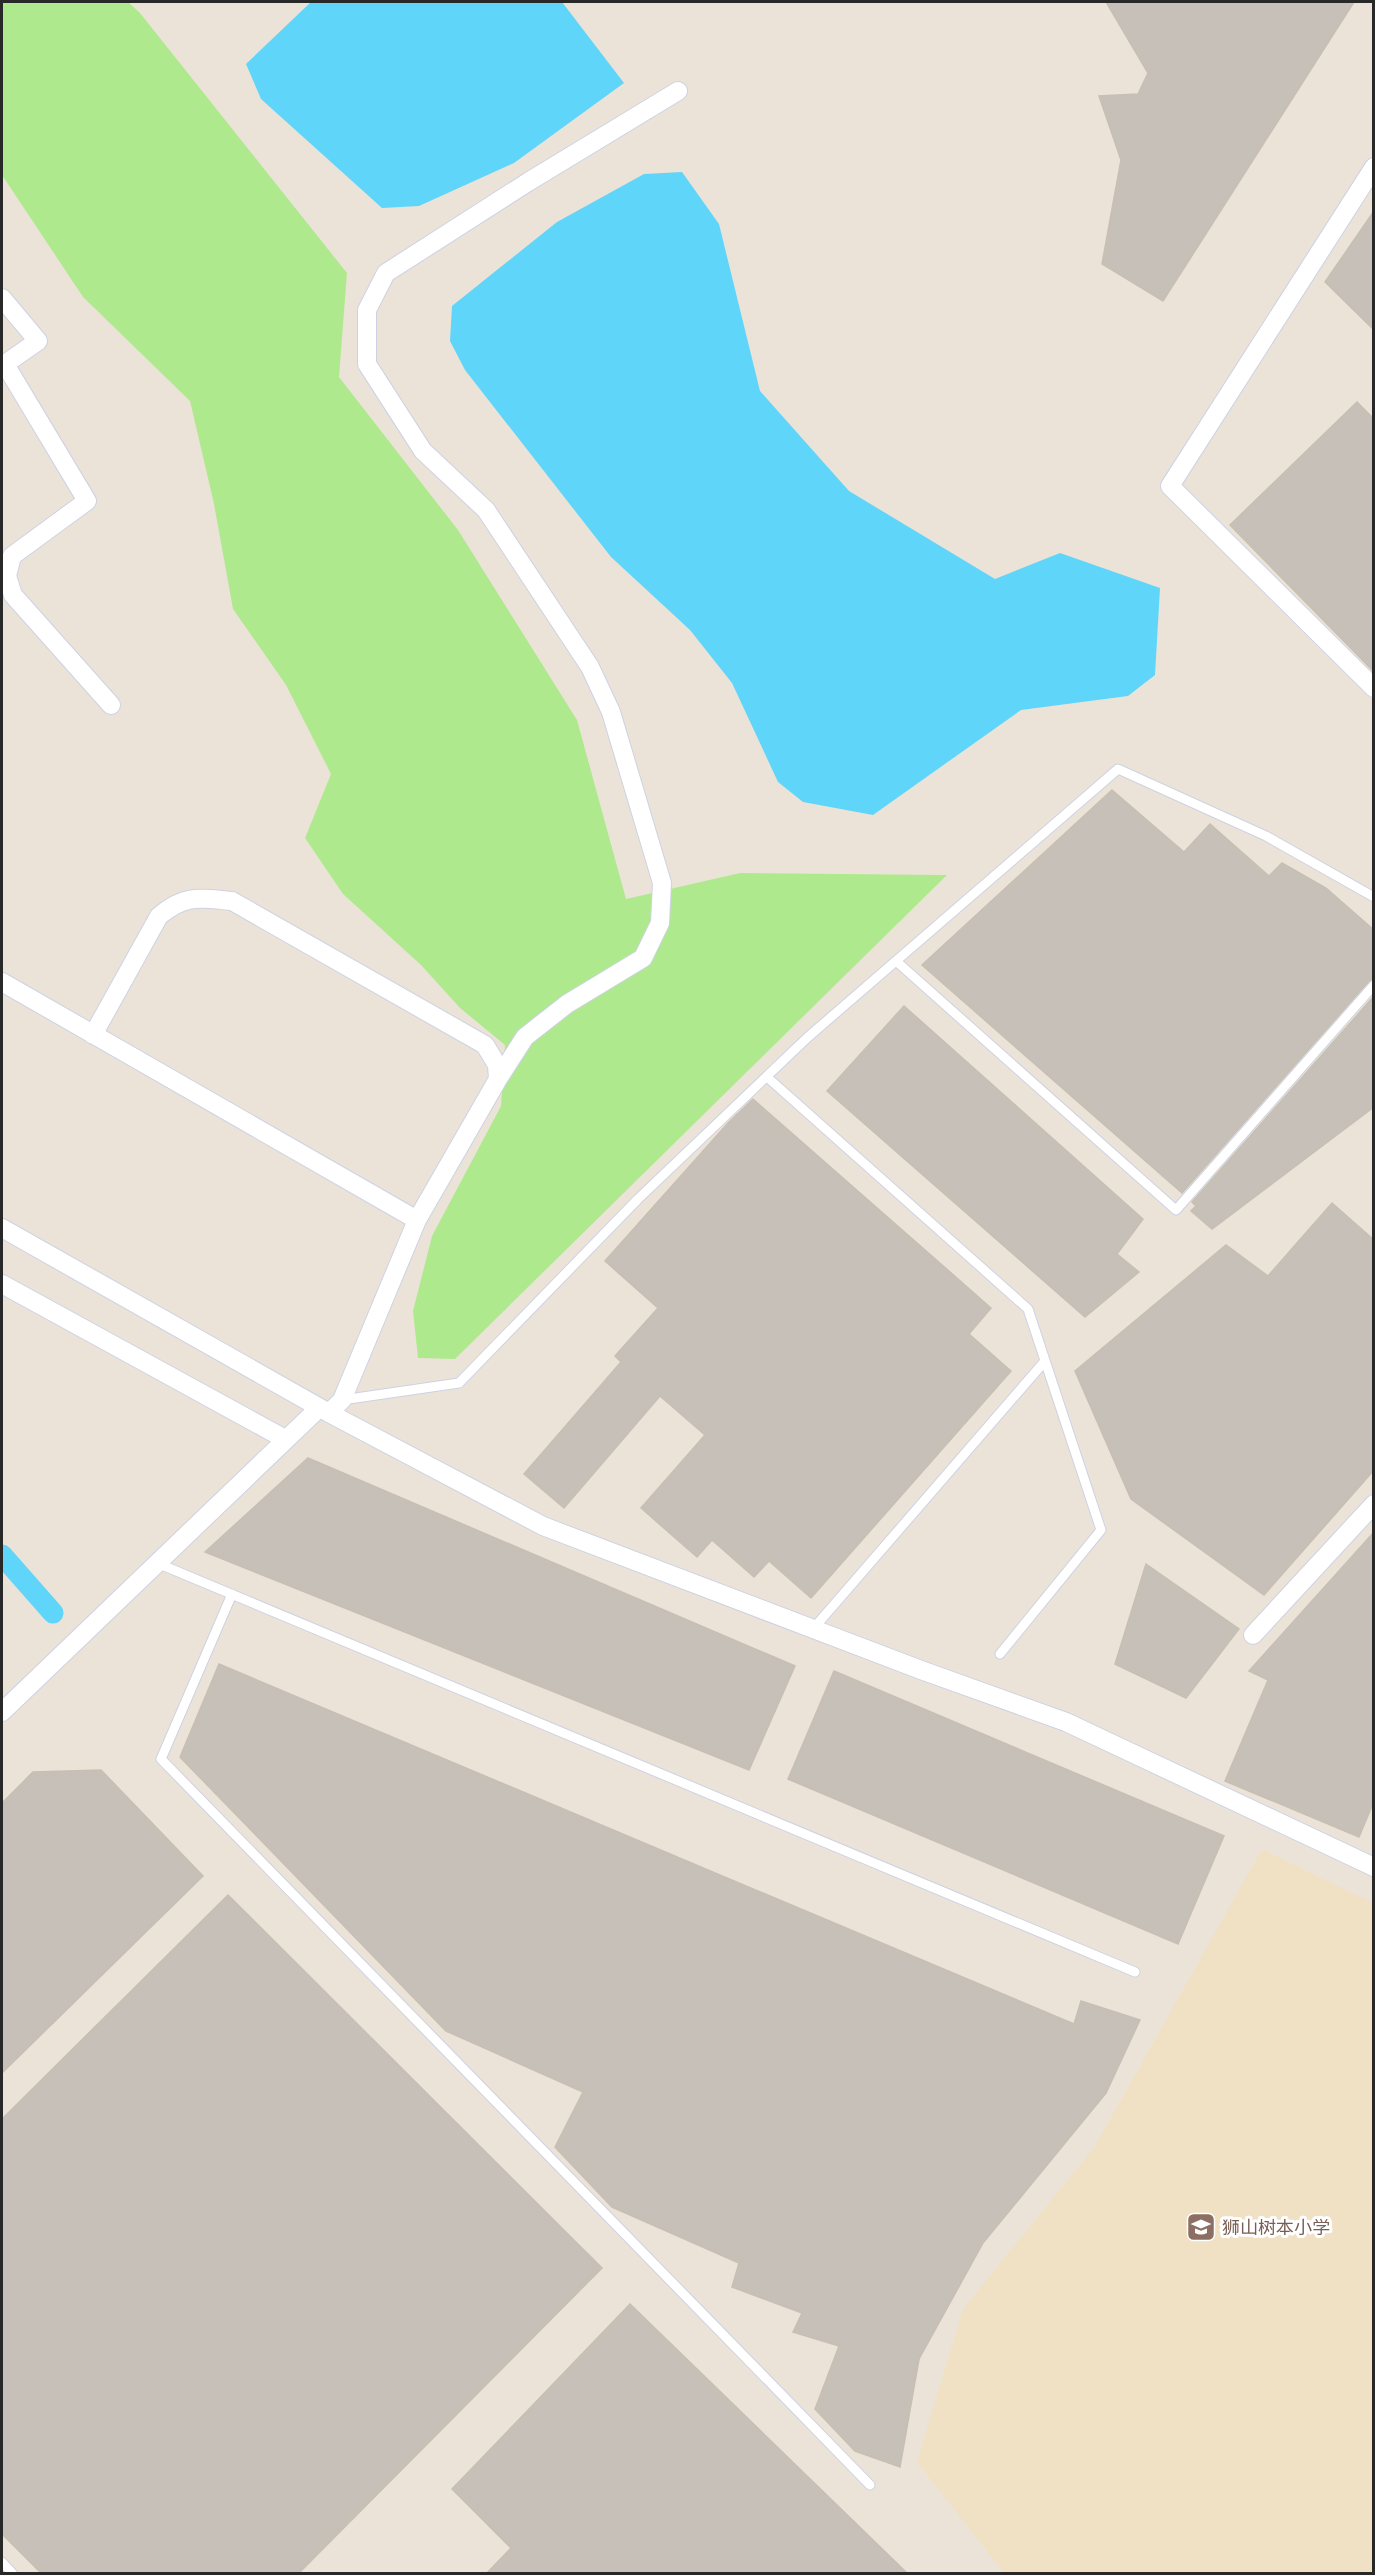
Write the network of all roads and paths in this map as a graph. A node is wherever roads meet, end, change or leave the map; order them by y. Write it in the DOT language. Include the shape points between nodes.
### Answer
graph roads {
  1 [pos="678,92"];
  2 [pos="1374,167"];
  3 [pos="2,298"];
  4 [pos="4,579"];
  5 [pos="1374,688"];
  6 [pos="111,705"];
  7 [pos="1374,897"];
  8 [pos="896,961"];
  9 [pos="2,982"];
  10 [pos="1374,985"];
  11 [pos="93,1035"];
  12 [pos="766,1077"];
  13 [pos="498,1079"];
  14 [pos="417,1220"];
  15 [pos="2,1228"];
  16 [pos="2,1284"];
  17 [pos="1045,1361"];
  18 [pos="330,1407"];
  19 [pos="285,1439"];
  20 [pos="1374,1504"];
  21 [pos="157,1563"];
  22 [pos="232,1594"];
  23 [pos="813,1629"];
  24 [pos="1253,1635"];
  25 [pos="1000,1653"];
  26 [pos="2,1712"];
  27 [pos="1374,1867"];
  28 [pos="1135,1972"];
  29 [pos="870,2485"];
  30 [pos="2,2562"];
  31 [pos="13,2574"];
  1 -- 13 [label="street" via="386,273 367,310 367,364 423,451 486,510 590,668 611,712 663,884 660,923 642,958 567,1004 525,1037"];
  2 -- 5 [label="street" via="1170,486"];
  3 -- 4 [label="street" via="38,341 5,364 87,501 12,556"];
  4 -- 6 [label="street" via="13,595"];
  7 -- 8 [label="lane" via="1266,836 1118,769"];
  8 -- 10 [label="lane" via="1176,1210"];
  8 -- 12 [label="lane"];
  9 -- 11 [label="street"];
  11 -- 13 [label="street" via="159,916 174,903 197,898 232,901 485,1045 497,1065"];
  11 -- 14 [label="street"];
  12 -- 17 [label="lane" via="1028,1308"];
  12 -- 18 [label="lane" via="638,1199 459,1383"];
  13 -- 14 [label="street"];
  14 -- 18 [label="street"];
  15 -- 18 [label="street"];
  16 -- 19 [label="street"];
  17 -- 23 [label="lane"];
  17 -- 25 [label="lane" via="1101,1530"];
  18 -- 19 [label="street"];
  18 -- 23 [label="street" via="543,1526"];
  19 -- 21 [label="street"];
  20 -- 24 [label="street"];
  21 -- 22 [label="lane"];
  21 -- 26 [label="street"];
  22 -- 28 [label="lane"];
  22 -- 29 [label="lane" via="161,1758"];
  23 -- 27 [label="street" via="1066,1722"];
  30 -- 31 [label="lane"];
}
